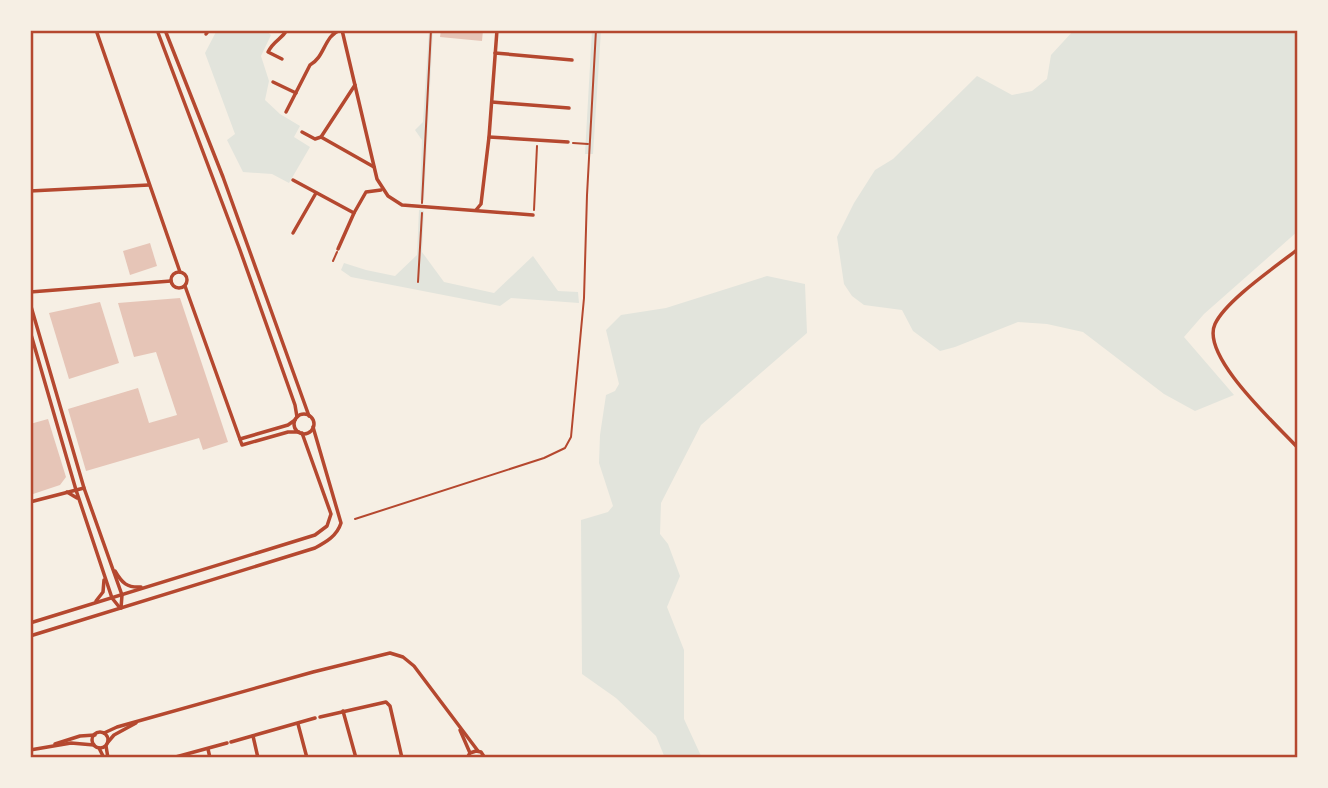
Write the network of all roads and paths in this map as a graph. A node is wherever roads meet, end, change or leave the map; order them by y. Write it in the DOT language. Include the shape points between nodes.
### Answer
graph roads {
  1 [pos="96,30"];
  2 [pos="157,30"];
  3 [pos="166,30"];
  4 [pos="287,30"];
  5 [pos="341,30"];
  6 [pos="430,30"];
  7 [pos="497,30"];
  8 [pos="596,30"];
  9 [pos="495,53"];
  10 [pos="282,59"];
  11 [pos="572,60"];
  12 [pos="273,82"];
  13 [pos="355,85"];
  14 [pos="296,93"];
  15 [pos="492,102"];
  16 [pos="569,108"];
  17 [pos="286,112"];
  18 [pos="302,132"];
  19 [pos="489,136"];
  20 [pos="321,137"];
  21 [pos="537,140"];
  22 [pos="568,142"];
  23 [pos="590,144"];
  24 [pos="375,168"];
  25 [pos="293,180"];
  26 [pos="149,185"];
  27 [pos="383,190"];
  28 [pos="30,191"];
  29 [pos="316,193"];
  30 [pos="422,207"];
  31 [pos="475,211"];
  32 [pos="354,213"];
  33 [pos="533,215"];
  34 [pos="293,233"];
  35 [pos="338,249"];
  36 [pos="1298,249"];
  37 [pos="333,261"];
  38 [pos="180,272"];
  39 [pos="171,281"];
  40 [pos="418,282"];
  41 [pos="185,286"];
  42 [pos="30,292"];
  43 [pos="30,303"];
  44 [pos="30,331"];
  45 [pos="309,415"];
  46 [pos="296,419"];
  47 [pos="313,427"];
  48 [pos="300,433"];
  49 [pos="240,439"];
  50 [pos="1298,448"];
  51 [pos="84,488"];
  52 [pos="76,490"];
  53 [pos="67,492"];
  54 [pos="79,500"];
  55 [pos="30,502"];
  56 [pos="355,519"];
  57 [pos="107,555"];
  58 [pos="102,568"];
  59 [pos="147,587"];
  60 [pos="122,595"];
  61 [pos="112,598"];
  62 [pos="88,605"];
  63 [pos="121,608"];
  64 [pos="30,623"];
  65 [pos="30,636"];
  66 [pos="343,711"];
  67 [pos="148,718"];
  68 [pos="298,724"];
  69 [pos="458,724"];
  70 [pos="104,733"];
  71 [pos="94,735"];
  72 [pos="253,736"];
  73 [pos="107,744"];
  74 [pos="97,746"];
  75 [pos="208,748"];
  76 [pos="40,749"];
  77 [pos="30,750"];
  78 [pos="478,751"];
  79 [pos="468,756"];
  80 [pos="106,758"];
  81 [pos="172,758"];
  82 [pos="210,758"];
  83 [pos="258,758"];
  84 [pos="307,758"];
  85 [pos="356,758"];
  86 [pos="402,758"];
  87 [pos="485,758"];
  1 -- 26 [label="street"];
  2 -- 46 [label="street" via="240,250"];
  3 -- 45 [label="street"];
  4 -- 10 [label="street" via="268,51"];
  5 -- 13 [label="street"];
  5 -- 14 [label="street" via="328,39"];
  6 -- 30 [label="path"];
  7 -- 9 [label="street"];
  8 -- 23 [label="path"];
  9 -- 11 [label="street"];
  9 -- 15 [label="street"];
  12 -- 14 [label="street"];
  13 -- 20 [label="street"];
  13 -- 24 [label="street"];
  14 -- 17 [label="street"];
  15 -- 16 [label="street"];
  15 -- 19 [label="street"];
  18 -- 20 [label="street"];
  19 -- 21 [label="street"];
  19 -- 31 [label="street" via="481,204"];
  20 -- 24 [label="street"];
  21 -- 22 [label="street"];
  21 -- 33 [label="path"];
  22 -- 23 [label="path"];
  23 -- 56 [label="path" via="585,294 573,425 565,448"];
  24 -- 27 [label="street"];
  25 -- 29 [label="street"];
  26 -- 28 [label="street"];
  26 -- 38 [label="street"];
  27 -- 30 [label="street" via="402,205"];
  27 -- 32 [label="street" via="366,192"];
  29 -- 32 [label="street"];
  29 -- 34 [label="street"];
  30 -- 31 [label="street"];
  30 -- 40 [label="path"];
  31 -- 33 [label="street"];
  32 -- 35 [label="street"];
  35 -- 37 [label="path"];
  36 -- 50 [label="street" via="1240,296 1214,326 1214,345 1225,368"];
  38 -- 39 [label="street"];
  38 -- 41 [label="street" via="187,278"];
  39 -- 41 [label="street" via="177,288"];
  39 -- 42 [label="street"];
  41 -- 49 [label="street"];
  43 -- 51 [label="street"];
  44 -- 52 [label="street"];
  45 -- 46 [label="street"];
  45 -- 47 [label="street"];
  46 -- 48 [label="street"];
  46 -- 49 [label="street"];
  47 -- 48 [label="street"];
  47 -- 63 [label="street" via="340,514 340,528 332,538 315,548"];
  48 -- 49 [label="street" via="242,445"];
  48 -- 59 [label="street" via="330,509 330,522 324,530"];
  51 -- 52 [label="street"];
  51 -- 57 [label="street"];
  52 -- 53 [label="street"];
  52 -- 54 [label="street"];
  53 -- 54 [label="street"];
  53 -- 55 [label="street"];
  54 -- 58 [label="street"];
  57 -- 59 [label="street" via="124,584"];
  57 -- 60 [label="street"];
  58 -- 61 [label="street"];
  58 -- 62 [label="street" via="105,589"];
  59 -- 60 [label="street"];
  60 -- 61 [label="street"];
  60 -- 63 [label="street"];
  61 -- 62 [label="street"];
  61 -- 63 [label="street"];
  62 -- 64 [label="street"];
  63 -- 65 [label="street"];
  66 -- 68 [label="street"];
  66 -- 85 [label="street"];
  66 -- 86 [label="street" via="383,701 388,704"];
  67 -- 69 [label="street" via="380,654 403,657 414,666"];
  67 -- 70 [label="street"];
  67 -- 73 [label="street" via="114,735"];
  68 -- 72 [label="street"];
  68 -- 84 [label="street"];
  69 -- 78 [label="street"];
  69 -- 79 [label="street"];
  70 -- 71 [label="street"];
  70 -- 73 [label="street"];
  71 -- 74 [label="street"];
  71 -- 76 [label="street"];
  72 -- 75 [label="street"];
  72 -- 83 [label="street"];
  73 -- 74 [label="street"];
  73 -- 80 [label="street"];
  74 -- 76 [label="street" via="71,743"];
  74 -- 80 [label="street"];
  75 -- 81 [label="street"];
  75 -- 82 [label="street"];
  76 -- 77 [label="street"];
  78 -- 79 [label="street"];
  78 -- 87 [label="street"];
}
